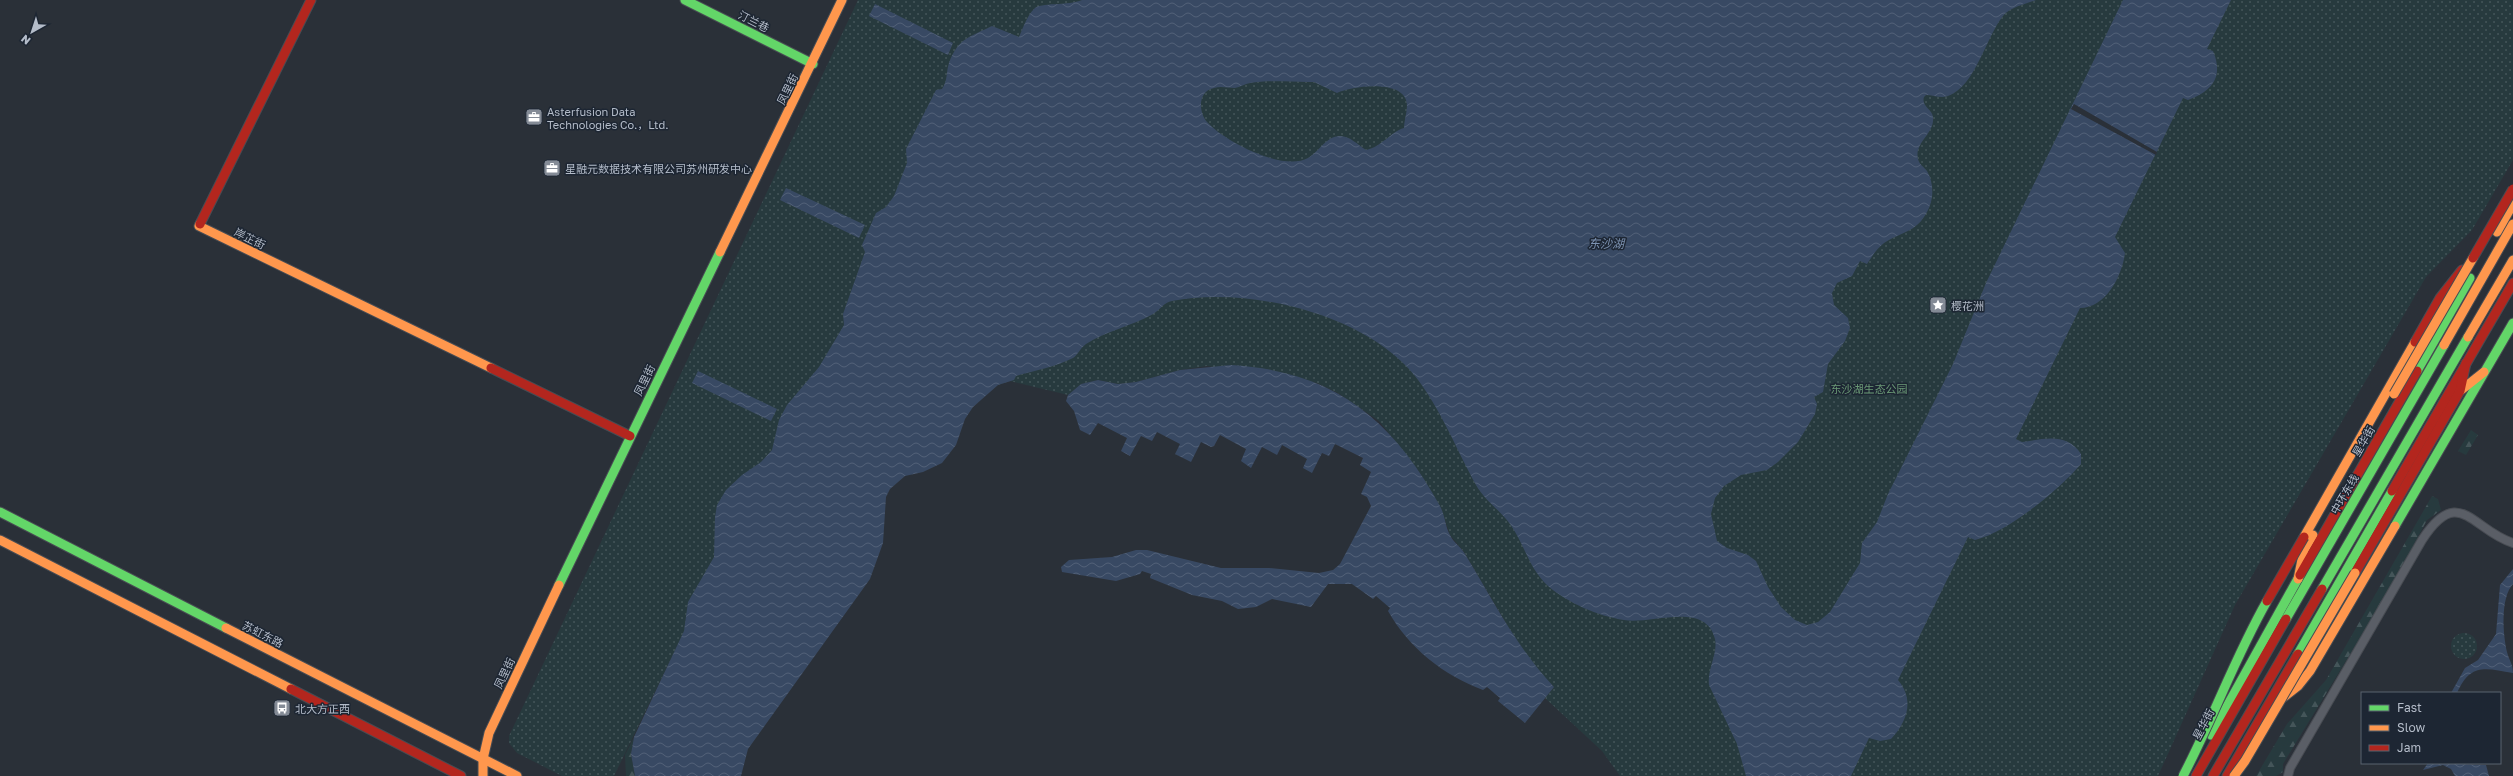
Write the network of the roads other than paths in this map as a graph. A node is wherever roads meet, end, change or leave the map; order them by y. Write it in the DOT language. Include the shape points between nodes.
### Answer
graph roads {
  1 [pos="311,0"];
  2 [pos="685,0"];
  3 [pos="842,0"];
  4 [pos="813,64"];
  5 [pos="2513,188"];
  6 [pos="2513,204"];
  7 [pos="2513,224"];
  8 [pos="2488,247"];
  9 [pos="2513,260"];
  10 [pos="2513,283"];
  11 [pos="2513,323"];
  12 [pos="2466,363"];
  13 [pos="2484,372"];
  14 [pos="2460,391"];
  15 [pos="630,436"];
  16 [pos="0,512"];
  17 [pos="0,540"];
  18 [pos="2513,543"];
  19 [pos="2298,579"];
  20 [pos="2263,713"];
  21 [pos="483,759"];
  22 [pos="461,776"];
  23 [pos="483,776"];
  24 [pos="517,776"];
  25 [pos="2183,776"];
  26 [pos="2189,776"];
  27 [pos="2196,776"];
  28 [pos="2213,776"];
  29 [pos="2227,776"];
  30 [pos="2234,776"];
  31 [pos="2288,776"];
  1 -- 15 [label="main road, 岸芷街" via="198,226"];
  2 -- 4 [label="main road, 汀兰巷"];
  3 -- 4 [label="main road, 凤里街"];
  4 -- 15 [label="main road, 凤里街"];
  5 -- 19 [label="main road, bridge" via="2304,550"];
  6 -- 8 [label="main road, 星华街"];
  7 -- 27 [label="main road, 中环东线"];
  8 -- 19 [label="main road, 星华街"];
  8 -- 25 [label="main road, bridge" via="2446,288 2250,632 2203,738"];
  9 -- 28 [label="main road"];
  10 -- 12 [label="main road"];
  11 -- 13 [label="main road"];
  12 -- 14 [label="main road"];
  12 -- 20 [label="main road"];
  13 -- 14 [label="main road"];
  13 -- 20 [label="main road" via="2310,671 2298,686"];
  14 -- 30 [label="main road, bridge" via="2246,761"];
  15 -- 21 [label="main road, 凤里街" via="490,733"];
  16 -- 21 [label="main road, 苏虹东路"];
  17 -- 22 [label="main road"];
  18 -- 31 [label="street" via="2462,514 2447,514 2437,519 2422,540"];
  19 -- 26 [label="main road, 星华街"];
  20 -- 29 [label="main road"];
  21 -- 23 [label="main road, 凤里街"];
  21 -- 24 [label="main road, 苏虹东路"];
}
